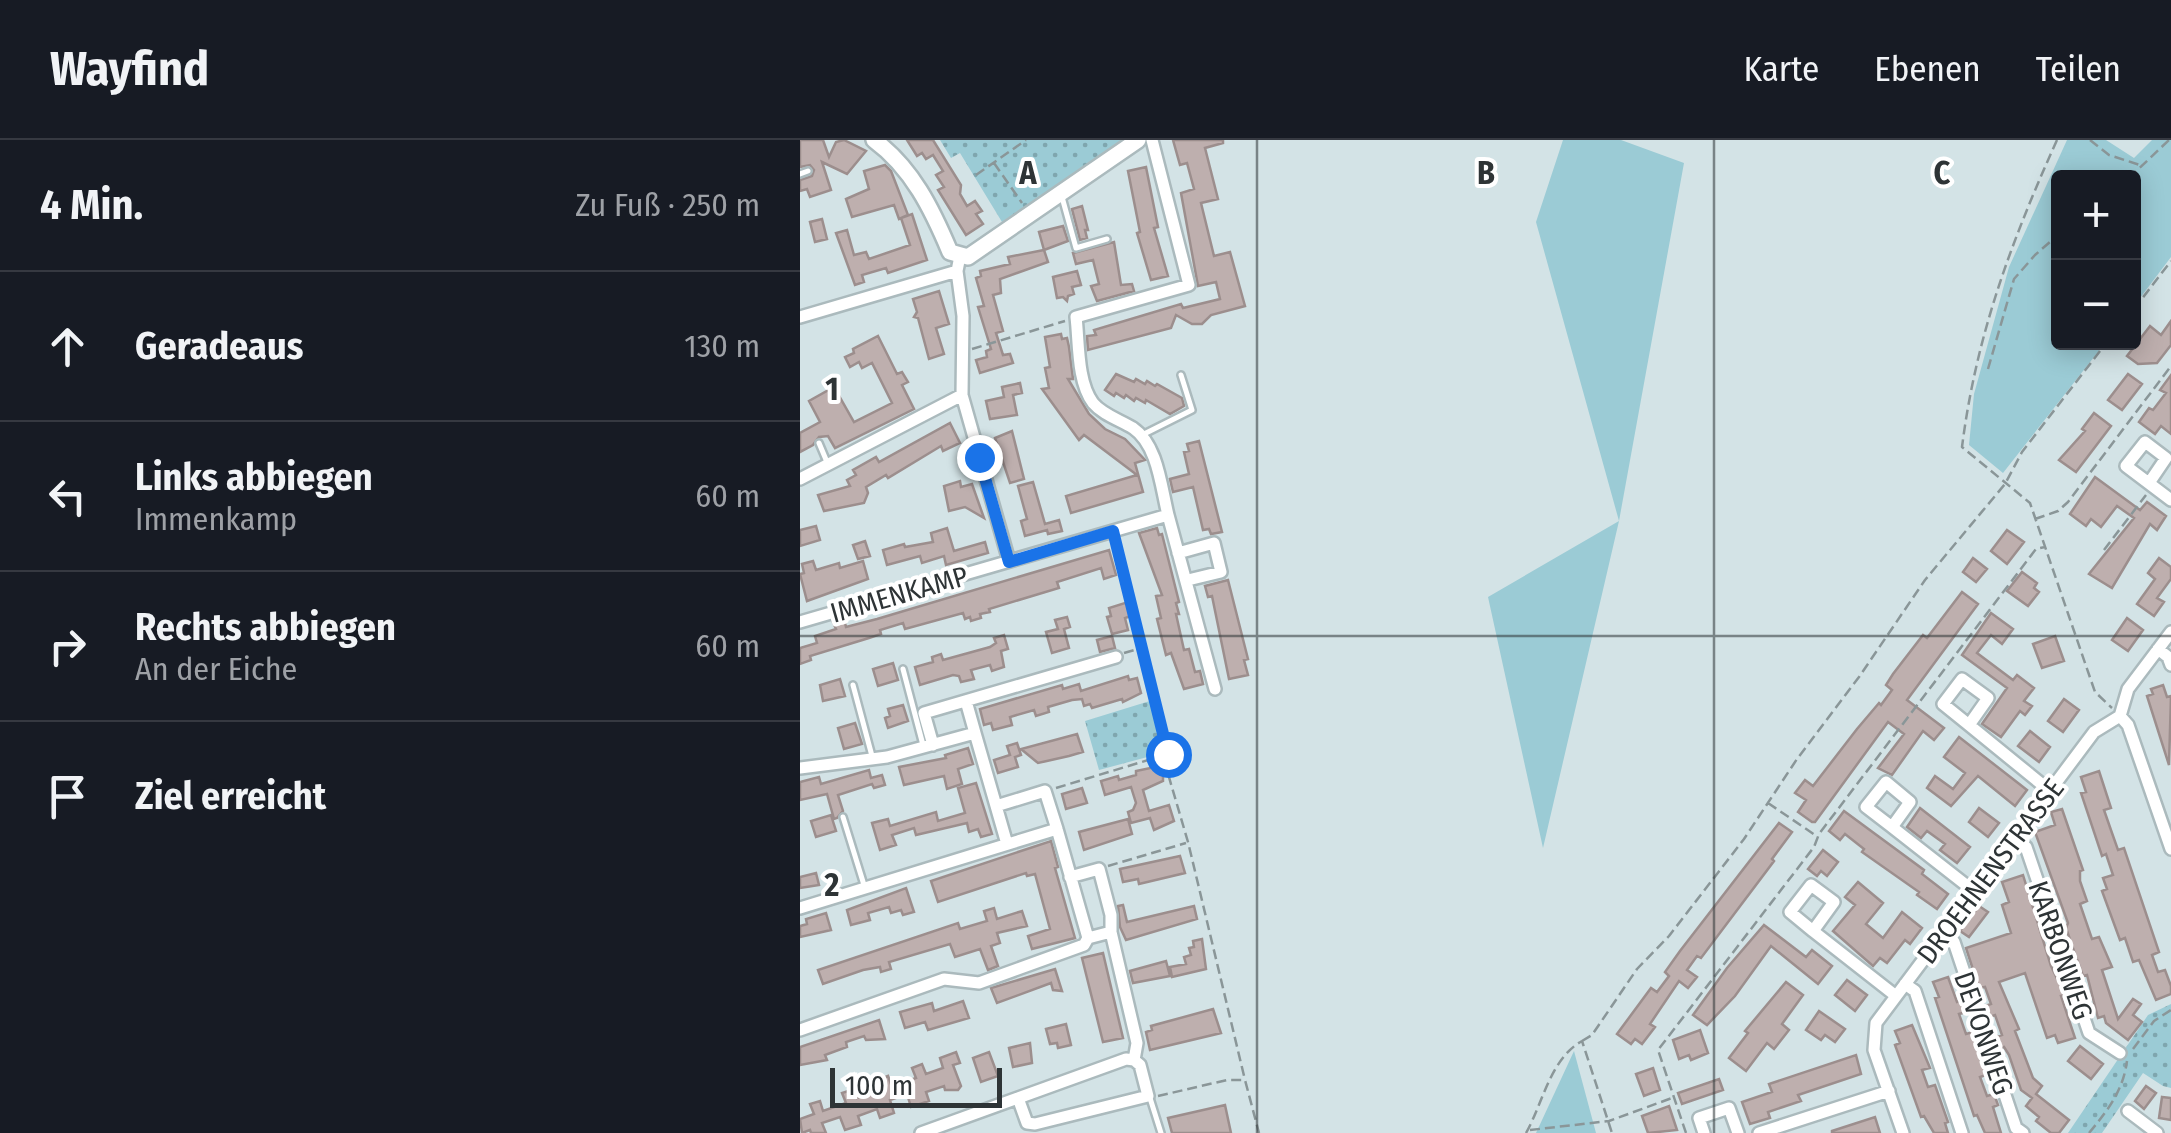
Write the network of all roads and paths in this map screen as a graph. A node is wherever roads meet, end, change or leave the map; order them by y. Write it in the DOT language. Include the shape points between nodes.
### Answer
graph roads {
  1 [pos="874,140"];
  2 [pos="1026,140"];
  3 [pos="1138,140"];
  4 [pos="1152,140"];
  5 [pos="2058,140"];
  6 [pos="2090,140"];
  7 [pos="2170,140"];
  8 [pos="994,163"];
  9 [pos="2143,166"];
  10 [pos="2138,170"];
  11 [pos="808,171"];
  12 [pos="800,174"];
  13 [pos="976,175"];
  14 [pos="1061,194"];
  15 [pos="1030,214"];
  16 [pos="1107,239"];
  17 [pos="2051,241"];
  18 [pos="2171,261"];
  19 [pos="958,264"];
  20 [pos="2141,300"];
  21 [pos="800,317"];
  22 [pos="1076,318"];
  23 [pos="2101,350"];
  24 [pos="964,352"];
  25 [pos="2171,366"];
  26 [pos="1988,369"];
  27 [pos="1181,374"];
  28 [pos="962,395"];
  29 [pos="2128,423"];
  30 [pos="1142,435"];
  31 [pos="2145,442"];
  32 [pos="818,443"];
  33 [pos="828,465"];
  34 [pos="800,479"];
  35 [pos="2005,484"];
  36 [pos="2151,485"];
  37 [pos="2171,500"];
  38 [pos="1168,514"];
  39 [pos="2035,519"];
  40 [pos="1113,531"];
  41 [pos="2044,546"];
  42 [pos="2104,550"];
  43 [pos="1178,552"];
  44 [pos="1009,562"];
  45 [pos="1188,580"];
  46 [pos="800,622"];
  47 [pos="2171,632"];
  48 [pos="1142,647"];
  49 [pos="2158,649"];
  50 [pos="1116,657"];
  51 [pos="2171,665"];
  52 [pos="904,670"];
  53 [pos="853,686"];
  54 [pos="1216,689"];
  55 [pos="966,701"];
  56 [pos="2120,716"];
  57 [pos="1969,725"];
  58 [pos="975,733"];
  59 [pos="928,746"];
  60 [pos="1168,754"];
  61 [pos="873,759"];
  62 [pos="800,768"];
  63 [pos="1045,791"];
  64 [pos="2050,791"];
  65 [pos="1766,802"];
  66 [pos="996,806"];
  67 [pos="843,818"];
  68 [pos="1892,827"];
  69 [pos="1057,829"];
  70 [pos="1818,836"];
  71 [pos="2014,839"];
  72 [pos="1188,842"];
  73 [pos="1007,844"];
  74 [pos="2171,849"];
  75 [pos="1099,869"];
  76 [pos="1070,877"];
  77 [pos="865,888"];
  78 [pos="1976,892"];
  79 [pos="800,908"];
  80 [pos="1812,930"];
  81 [pos="1111,932"];
  82 [pos="1944,934"];
  83 [pos="1088,938"];
  84 [pos="1905,984"];
  85 [pos="1896,996"];
  86 [pos="2171,1010"];
  87 [pos="800,1030"];
  88 [pos="1582,1042"];
  89 [pos="2120,1053"];
  90 [pos="1134,1060"];
  91 [pos="1245,1080"];
  92 [pos="1888,1091"];
  93 [pos="1148,1096"];
  94 [pos="1674,1097"];
  95 [pos="1018,1098"];
  96 [pos="2128,1110"];
  97 [pos="1608,1121"];
  98 [pos="1527,1131"];
  99 [pos="921,1133"];
  100 [pos="1161,1133"];
  101 [pos="1259,1133"];
  102 [pos="1612,1133"];
  103 [pos="1686,1133"];
  104 [pos="1704,1133"];
  105 [pos="1738,1133"];
  106 [pos="1759,1133"];
  107 [pos="1902,1133"];
  108 [pos="1962,1133"];
  109 [pos="2023,1133"];
  110 [pos="2089,1133"];
  111 [pos="2158,1133"];
  1 -- 19 [label="street" via="911,178"];
  2 -- 8 [label="path"];
  3 -- 14 [label="street"];
  4 -- 22 [label="street" via="1188,284"];
  5 -- 35 [label="path" via="2006,260 1966,404 1962,447"];
  6 -- 9 [label="path" via="2109,155"];
  7 -- 9 [label="path"];
  8 -- 13 [label="path"];
  8 -- 15 [label="path"];
  9 -- 10 [label="path"];
  11 -- 12 [label="lane"];
  14 -- 15 [label="street"];
  14 -- 16 [label="lane" via="1076,248"];
  15 -- 19 [label="street"];
  17 -- 26 [label="path" via="2014,279"];
  18 -- 20 [label="path"];
  19 -- 21 [label="street"];
  19 -- 24 [label="street"];
  22 -- 24 [label="path"];
  22 -- 30 [label="street" via="1092,402"];
  23 -- 35 [label="path"];
  24 -- 28 [label="street"];
  25 -- 29 [label="path"];
  27 -- 30 [label="lane" via="1192,410"];
  28 -- 33 [label="street"];
  28 -- 44 [label="street"];
  29 -- 31 [label="path"];
  29 -- 39 [label="path" via="2068,502"];
  30 -- 38 [label="street"];
  31 -- 36 [label="street" via="2166,458"];
  31 -- 36 [label="street" via="2126,466"];
  32 -- 33 [label="lane"];
  33 -- 34 [label="street"];
  35 -- 39 [label="path" via="2030,503"];
  35 -- 65 [label="path" via="1925,580"];
  36 -- 37 [label="street"];
  36 -- 42 [label="path"];
  38 -- 40 [label="street, IMMENKAMP"];
  38 -- 43 [label="street"];
  39 -- 41 [label="path"];
  40 -- 44 [label="street, IMMENKAMP"];
  40 -- 48 [label="path"];
  41 -- 56 [label="path" via="2095,692"];
  41 -- 70 [label="path"];
  43 -- 45 [label="street"];
  43 -- 45 [label="street" via="1214,543 1222,572"];
  44 -- 46 [label="street, IMMENKAMP"];
  45 -- 54 [label="street"];
  47 -- 49 [label="street, DROEHNENSTRASSE"];
  48 -- 50 [label="path"];
  48 -- 60 [label="path"];
  49 -- 51 [label="street"];
  49 -- 56 [label="street, DROEHNENSTRASSE" via="2128,689"];
  50 -- 55 [label="street"];
  52 -- 59 [label="lane"];
  53 -- 61 [label="lane"];
  55 -- 58 [label="street"];
  55 -- 59 [label="street" via="924,713"];
  56 -- 64 [label="street, DROEHNENSTRASSE" via="2094,732"];
  56 -- 74 [label="street"];
  57 -- 64 [label="street"];
  58 -- 59 [label="street"];
  58 -- 66 [label="street"];
  59 -- 61 [label="street"];
  60 -- 63 [label="path"];
  60 -- 72 [label="path"];
  61 -- 62 [label="street"];
  63 -- 66 [label="street"];
  63 -- 69 [label="street"];
  64 -- 71 [label="street, DROEHNENSTRASSE"];
  65 -- 70 [label="path"];
  65 -- 88 [label="path" via="1744,839"];
  66 -- 73 [label="street"];
  67 -- 77 [label="lane"];
  68 -- 78 [label="street"];
  69 -- 73 [label="street"];
  69 -- 76 [label="street"];
  70 -- 94 [label="path" via="1658,1050"];
  71 -- 78 [label="street, DROEHNENSTRASSE"];
  71 -- 89 [label="street, KARBONWEG" via="2026,847 2090,1033"];
  72 -- 75 [label="path"];
  72 -- 91 [label="path"];
  73 -- 77 [label="street"];
  75 -- 76 [label="street"];
  75 -- 81 [label="street"];
  76 -- 83 [label="street"];
  77 -- 79 [label="street"];
  78 -- 82 [label="street, DROEHNENSTRASSE"];
  80 -- 85 [label="street"];
  81 -- 83 [label="street"];
  81 -- 90 [label="street" via="1137,1043"];
  82 -- 84 [label="street, DROEHNENSTRASSE"];
  82 -- 109 [label="street, DEVONWEG" via="1954,942"];
  83 -- 87 [label="street" via="979,983 944,979"];
  84 -- 85 [label="street, DROEHNENSTRASSE"];
  84 -- 108 [label="street" via="1915,992"];
  85 -- 92 [label="street, DROEHNENSTRASSE" via="1873,1035"];
  86 -- 110 [label="path" via="2139,1039 2115,1100"];
  88 -- 97 [label="path"];
  88 -- 98 [label="path" via="1564,1054"];
  90 -- 93 [label="street"];
  90 -- 95 [label="street"];
  91 -- 93 [label="path"];
  91 -- 101 [label="path"];
  92 -- 106 [label="street"];
  92 -- 107 [label="street, DROEHNENSTRASSE"];
  93 -- 95 [label="street" via="1035,1124 1026,1123"];
  93 -- 100 [label="lane"];
  94 -- 97 [label="path"];
  94 -- 103 [label="path"];
  95 -- 99 [label="street"];
  96 -- 111 [label="street"];
  97 -- 98 [label="path"];
  97 -- 102 [label="path"];
  104 -- 105 [label="street" via="1699,1118 1729,1108"];
}
